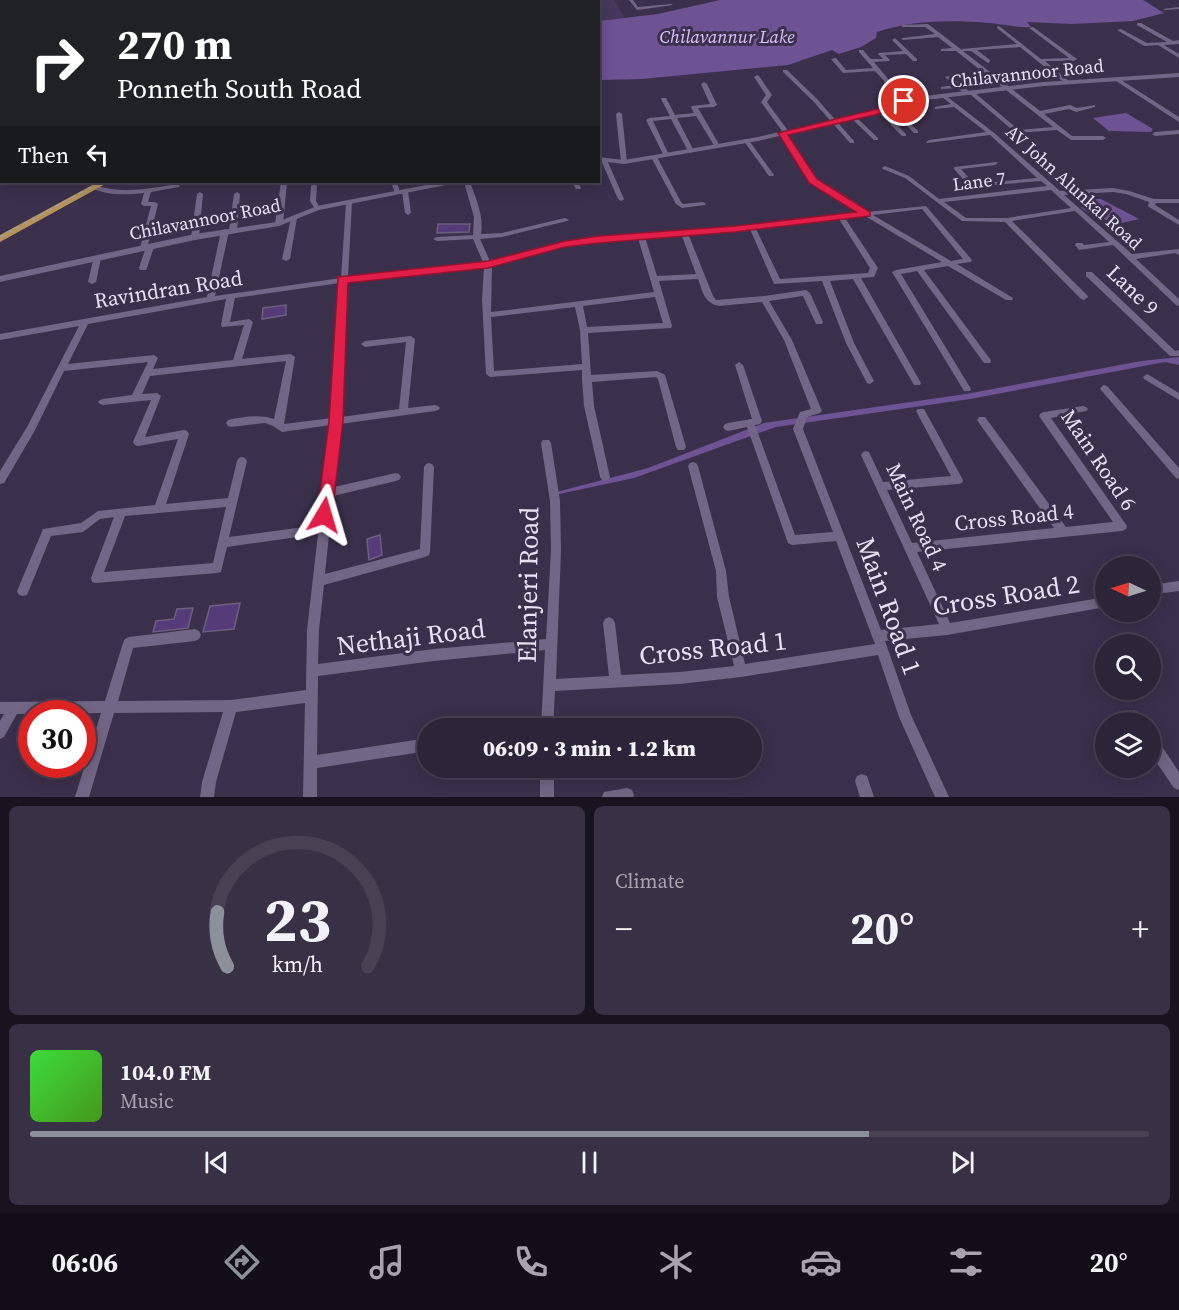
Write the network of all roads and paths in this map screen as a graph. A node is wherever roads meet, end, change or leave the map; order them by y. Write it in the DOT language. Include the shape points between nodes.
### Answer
graph roads {
  1 [pos="631,0"];
  2 [pos="671,4"];
  3 [pos="1179,8"];
  4 [pos="1166,9"];
  5 [pos="1139,24"];
  6 [pos="903,26"];
  7 [pos="999,27"];
  8 [pos="1031,28"];
  9 [pos="1119,30"];
  10 [pos="940,35"];
  11 [pos="903,39"];
  12 [pos="895,40"];
  13 [pos="1176,42"];
  14 [pos="1159,44"];
  15 [pos="1022,45"];
  16 [pos="958,49"];
  17 [pos="972,49"];
  18 [pos="943,50"];
  19 [pos="964,50"];
  20 [pos="861,51"];
  21 [pos="908,52"];
  22 [pos="1179,56"];
  23 [pos="834,59"];
  24 [pos="915,60"];
  25 [pos="1042,60"];
  26 [pos="870,61"];
  27 [pos="988,62"];
  28 [pos="877,69"];
  29 [pos="785,71"];
  30 [pos="1179,75"];
  31 [pos="757,76"];
  32 [pos="948,77"];
  33 [pos="1118,80"];
  34 [pos="1068,83"];
  35 [pos="704,84"];
  36 [pos="958,86"];
  37 [pos="943,88"];
  38 [pos="1009,90"];
  39 [pos="971,94"];
  40 [pos="945,97"];
  41 [pos="664,99"];
  42 [pos="919,99"];
  43 [pos="956,105"];
  44 [pos="1093,106"];
  45 [pos="937,108"];
  46 [pos="907,109"];
  47 [pos="894,110"];
  48 [pos="881,111"];
  49 [pos="1039,113"];
  50 [pos="619,114"];
  51 [pos="698,114"];
  52 [pos="673,117"];
  53 [pos="854,118"];
  54 [pos="1179,120"];
  55 [pos="833,122"];
  56 [pos="1057,128"];
  57 [pos="916,132"];
  58 [pos="1179,132"];
  59 [pos="784,133"];
  60 [pos="991,133"];
  61 [pos="1155,134"];
  62 [pos="903,135"];
  63 [pos="1103,138"];
  64 [pos="876,139"];
  65 [pos="746,140"];
  66 [pos="852,142"];
  67 [pos="929,142"];
  68 [pos="717,146"];
  69 [pos="691,151"];
  70 [pos="666,155"];
  71 [pos="654,157"];
  72 [pos="601,160"];
  73 [pos="624,162"];
  74 [pos="995,163"];
  75 [pos="885,168"];
  76 [pos="771,176"];
  77 [pos="1042,179"];
  78 [pos="284,183"];
  79 [pos="395,183"];
  80 [pos="446,183"];
  81 [pos="467,183"];
  82 [pos="94,184"];
  83 [pos="177,186"];
  84 [pos="314,186"];
  85 [pos="1054,190"];
  86 [pos="148,192"];
  87 [pos="401,192"];
  88 [pos="200,194"];
  89 [pos="237,194"];
  90 [pos="621,199"];
  91 [pos="938,201"];
  92 [pos="1153,201"];
  93 [pos="1179,201"];
  94 [pos="349,203"];
  95 [pos="703,204"];
  96 [pos="317,208"];
  97 [pos="1075,209"];
  98 [pos="408,213"];
  99 [pos="866,214"];
  100 [pos="841,217"];
  101 [pos="294,218"];
  102 [pos="565,220"];
  103 [pos="1007,220"];
  104 [pos="997,221"];
  105 [pos="1179,223"];
  106 [pos="279,224"];
  107 [pos="752,227"];
  108 [pos="229,231"];
  109 [pos="0,234"];
  110 [pos="685,234"];
  111 [pos="642,235"];
  112 [pos="195,237"];
  113 [pos="477,238"];
  114 [pos="0,239"];
  115 [pos="436,239"];
  116 [pos="1114,243"];
  117 [pos="1078,245"];
  118 [pos="147,247"];
  119 [pos="1179,253"];
  120 [pos="1130,257"];
  121 [pos="97,258"];
  122 [pos="286,258"];
  123 [pos="949,263"];
  124 [pos="488,264"];
  125 [pos="143,268"];
  126 [pos="919,269"];
  127 [pos="1089,274"];
  128 [pos="701,276"];
  129 [pos="856,276"];
  130 [pos="825,278"];
  131 [pos="0,279"];
  132 [pos="654,279"];
  133 [pos="342,280"];
  134 [pos="92,282"];
  135 [pos="659,294"];
  136 [pos="231,296"];
  137 [pos="1084,297"];
  138 [pos="1009,298"];
  139 [pos="210,299"];
  140 [pos="764,299"];
  141 [pos="1179,303"];
  142 [pos="579,305"];
  143 [pos="487,315"];
  144 [pos="85,321"];
  145 [pos="819,322"];
  146 [pos="584,330"];
  147 [pos="0,337"];
  148 [pos="365,344"];
  149 [pos="1179,353"];
  150 [pos="987,361"];
  151 [pos="237,362"];
  152 [pos="739,365"];
  153 [pos="585,367"];
  154 [pos="63,368"];
  155 [pos="147,373"];
  156 [pos="1147,377"];
  157 [pos="586,379"];
  158 [pos="870,381"];
  159 [pos="917,383"];
  160 [pos="1104,388"];
  161 [pos="967,389"];
  162 [pos="1179,397"];
  163 [pos="135,399"];
  164 [pos="103,402"];
  165 [pos="435,408"];
  166 [pos="1083,409"];
  167 [pos="921,411"];
  168 [pos="403,412"];
  169 [pos="982,420"];
  170 [pos="336,421"];
  171 [pos="231,423"];
  172 [pos="750,423"];
  173 [pos="278,424"];
  174 [pos="728,427"];
  175 [pos="546,443"];
  176 [pos="681,447"];
  177 [pos="866,455"];
  178 [pos="242,461"];
  179 [pos="693,466"];
  180 [pos="429,467"];
  181 [pos="1179,475"];
  182 [pos="396,477"];
  183 [pos="605,477"];
  184 [pos="0,480"];
  185 [pos="881,486"];
  186 [pos="327,493"];
  187 [pos="231,502"];
  188 [pos="159,508"];
  189 [pos="121,512"];
  190 [pos="1122,526"];
  191 [pos="323,529"];
  192 [pos="1063,532"];
  193 [pos="840,536"];
  194 [pos="223,543"];
  195 [pos="911,548"];
  196 [pos="318,581"];
  197 [pos="1179,586"];
  198 [pos="1161,588"];
  199 [pos="23,591"];
  200 [pos="1095,604"];
  201 [pos="609,623"];
  202 [pos="947,629"];
  203 [pos="195,635"];
  204 [pos="878,636"];
  205 [pos="552,644"];
  206 [pos="881,649"];
  207 [pos="312,671"];
  208 [pos="741,671"];
  209 [pos="616,680"];
  210 [pos="550,685"];
  211 [pos="311,696"];
  212 [pos="231,706"];
  213 [pos="0,708"];
  214 [pos="14,708"];
  215 [pos="111,708"];
  216 [pos="548,718"];
  217 [pos="0,733"];
  218 [pos="417,746"];
  219 [pos="1161,757"];
  220 [pos="312,762"];
  221 [pos="547,778"];
  222 [pos="861,781"];
  223 [pos="1179,783"];
  224 [pos="627,795"];
  225 [pos="82,797"];
  226 [pos="207,797"];
  227 [pos="310,797"];
  228 [pos="547,797"];
  229 [pos="609,797"];
  230 [pos="867,797"];
  231 [pos="942,797"];
  1 -- 2 [label="street" via="637,9"];
  3 -- 4 [label="street"];
  5 -- 13 [label="street"];
  6 -- 10 [label="street" via="926,25"];
  7 -- 15 [label="street"];
  8 -- 25 [label="street" via="1074,59"];
  9 -- 14 [label="street" via="1146,45"];
  10 -- 11 [label="street"];
  10 -- 16 [label="street"];
  12 -- 21 [label="street"];
  13 -- 14 [label="street"];
  14 -- 22 [label="street"];
  15 -- 17 [label="street"];
  15 -- 25 [label="street"];
  16 -- 18 [label="street"];
  16 -- 38 [label="street"];
  17 -- 19 [label="street"];
  17 -- 27 [label="street"];
  20 -- 26 [label="street"];
  21 -- 24 [label="street"];
  21 -- 26 [label="street" via="881,54 886,60"];
  23 -- 28 [label="street" via="845,72"];
  25 -- 34 [label="street"];
  26 -- 28 [label="street"];
  28 -- 42 [label="street" via="888,82 905,81"];
  29 -- 55 [label="street"];
  30 -- 33 [label="street, Chilavannoor Road"];
  31 -- 59 [label="street" via="769,95 764,102"];
  32 -- 36 [label="street"];
  33 -- 34 [label="street, Chilavannoor Road"];
  33 -- 54 [label="street"];
  34 -- 38 [label="street, Chilavannoor Road"];
  35 -- 51 [label="street" via="714,105 694,107"];
  36 -- 37 [label="street"];
  36 -- 39 [label="street"];
  38 -- 39 [label="street, Chilavannoor Road"];
  38 -- 49 [label="street"];
  39 -- 40 [label="street, Chilavannoor Road"];
  39 -- 56 [label="street" via="1018,132"];
  40 -- 42 [label="street, Chilavannoor Road"];
  40 -- 43 [label="street, AV John Alunkal Road"];
  41 -- 52 [label="street"];
  42 -- 48 [label="street, Chilavannoor Road" via="890,102"];
  43 -- 45 [label="street"];
  43 -- 60 [label="street, AV John Alunkal Road"];
  44 -- 49 [label="street"];
  46 -- 47 [label="street"];
  47 -- 48 [label="street"];
  47 -- 57 [label="street"];
  48 -- 53 [label="street, Chilavannoor Road"];
  48 -- 62 [label="street"];
  49 -- 56 [label="street"];
  50 -- 73 [label="street"];
  51 -- 52 [label="street"];
  51 -- 68 [label="street"];
  52 -- 69 [label="street"];
  52 -- 70 [label="street" via="649,120"];
  53 -- 55 [label="street, Chilavannoor Road"];
  53 -- 64 [label="street"];
  55 -- 59 [label="street, Chilavannoor Road"];
  55 -- 66 [label="street"];
  56 -- 63 [label="street" via="1071,138"];
  58 -- 61 [label="street"];
  59 -- 65 [label="street, Chilavannoor Road"];
  59 -- 99 [label="street" via="813,181"];
  60 -- 67 [label="street"];
  60 -- 77 [label="street, AV John Alunkal Road"];
  65 -- 68 [label="street, Chilavannoor Road"];
  65 -- 76 [label="street"];
  68 -- 69 [label="street, Chilavannoor Road"];
  69 -- 70 [label="street, Chilavannoor Road"];
  70 -- 71 [label="street, Chilavannoor Road"];
  71 -- 73 [label="street, Chilavannoor Road"];
  71 -- 95 [label="street" via="678,203"];
  72 -- 73 [label="street, Chilavannoor Road"];
  72 -- 90 [label="street"];
  74 -- 77 [label="street" via="956,168 972,186"];
  75 -- 91 [label="street, Lane 7" via="907,177"];
  77 -- 85 [label="street, AV John Alunkal Road"];
  78 -- 106 [label="street"];
  79 -- 87 [label="street"];
  80 -- 87 [label="street, Chilavannoor Road"];
  81 -- 113 [label="street" via="478,220"];
  82 -- 86 [label="street" via="104,192"];
  82 -- 109 [label="main road"];
  82 -- 114 [label="main road"];
  83 -- 86 [label="street"];
  84 -- 96 [label="street" via="313,201"];
  85 -- 91 [label="street, Lane 7"];
  85 -- 92 [label="street, Lane 7" via="1127,192"];
  85 -- 97 [label="street, AV John Alunkal Road"];
  86 -- 118 [label="street" via="144,204 155,204"];
  87 -- 94 [label="street, Chilavannoor Road"];
  87 -- 98 [label="street"];
  88 -- 112 [label="street"];
  89 -- 108 [label="street"];
  91 -- 103 [label="street" via="964,220"];
  92 -- 93 [label="street"];
  92 -- 105 [label="street" via="1151,206"];
  94 -- 96 [label="street, Chilavannoor Road"];
  94 -- 133 [label="street"];
  96 -- 101 [label="street, Chilavannoor Road"];
  97 -- 103 [label="street"];
  97 -- 116 [label="street, AV John Alunkal Road"];
  99 -- 100 [label="street, Ravindran Road"];
  99 -- 123 [label="street"];
  99 -- 123 [label="street, Ravindran Road" via="924,207 968,260"];
  100 -- 107 [label="street, Ravindran Road"];
  100 -- 129 [label="street" via="874,268 871,275"];
  101 -- 106 [label="street, Chilavannoor Road"];
  101 -- 122 [label="street"];
  102 -- 113 [label="street"];
  103 -- 104 [label="street"];
  103 -- 137 [label="street"];
  106 -- 108 [label="street, Chilavannoor Road"];
  107 -- 110 [label="street, Ravindran Road"];
  107 -- 130 [label="street" via="777,282"];
  108 -- 112 [label="street, Chilavannoor Road"];
  108 -- 139 [label="street"];
  110 -- 111 [label="street, Ravindran Road"];
  110 -- 128 [label="street"];
  111 -- 124 [label="street, Ravindran Road" via="565,244"];
  111 -- 132 [label="street"];
  112 -- 118 [label="street, Chilavannoor Road"];
  113 -- 115 [label="street"];
  113 -- 124 [label="street"];
  116 -- 117 [label="street" via="1082,248"];
  116 -- 120 [label="street, AV John Alunkal Road"];
  118 -- 121 [label="street, Chilavannoor Road"];
  118 -- 125 [label="street"];
  119 -- 120 [label="street"];
  120 -- 141 [label="street, AV John Alunkal Road"];
  121 -- 131 [label="street, Chilavannoor Road"];
  121 -- 134 [label="street"];
  123 -- 126 [label="street"];
  123 -- 138 [label="street"];
  124 -- 133 [label="street, Ravindran Road"];
  124 -- 143 [label="street"];
  126 -- 150 [label="street"];
  126 -- 161 [label="street" via="896,272"];
  127 -- 149 [label="street, Lane 9" via="1173,354"];
  128 -- 132 [label="street"];
  128 -- 140 [label="street" via="713,302"];
  129 -- 130 [label="street"];
  129 -- 159 [label="street"];
  130 -- 158 [label="street" via="850,344"];
  132 -- 135 [label="street"];
  133 -- 136 [label="street, Ravindran Road"];
  133 -- 170 [label="street"];
  135 -- 142 [label="street"];
  135 -- 146 [label="street" via="668,326"];
  136 -- 139 [label="street, Ravindran Road"];
  136 -- 151 [label="street" via="225,325 249,322"];
  139 -- 144 [label="street, Ravindran Road"];
  140 -- 145 [label="street" via="806,293"];
  140 -- 193 [label="street, Main Road 1" via="788,340 817,411 802,414 798,429"];
  142 -- 143 [label="street"];
  142 -- 146 [label="street"];
  143 -- 153 [label="street" via="490,374"];
  144 -- 147 [label="street, Ravindran Road"];
  144 -- 154 [label="street"];
  146 -- 153 [label="street"];
  148 -- 168 [label="street" via="411,339"];
  151 -- 155 [label="street"];
  151 -- 173 [label="street" via="291,357"];
  152 -- 172 [label="street" via="757,416 757,421"];
  153 -- 157 [label="street"];
  154 -- 155 [label="street" via="154,358"];
  154 -- 184 [label="street"];
  155 -- 163 [label="street"];
  156 -- 162 [label="street"];
  157 -- 176 [label="street" via="657,374 662,377"];
  157 -- 183 [label="street"];
  160 -- 181 [label="street"];
  163 -- 164 [label="street"];
  163 -- 188 [label="street" via="157,396 138,442 184,434"];
  165 -- 168 [label="street"];
  166 -- 190 [label="street, Main Road 6" via="1044,416"];
  167 -- 185 [label="street" via="958,480"];
  168 -- 170 [label="street"];
  169 -- 192 [label="street"];
  170 -- 173 [label="street" via="282,428"];
  170 -- 186 [label="street"];
  171 -- 173 [label="street" via="263,419"];
  172 -- 174 [label="street"];
  172 -- 193 [label="street" via="792,540"];
  175 -- 205 [label="street, Elanjeri Road" via="555,501"];
  177 -- 185 [label="street, Main Road 4"];
  178 -- 187 [label="street"];
  179 -- 208 [label="street"];
  180 -- 196 [label="street" via="425,552"];
  182 -- 186 [label="street"];
  185 -- 195 [label="street, Main Road 4"];
  186 -- 191 [label="street"];
  187 -- 188 [label="street"];
  187 -- 194 [label="street"];
  188 -- 189 [label="street"];
  189 -- 194 [label="street" via="96,578 217,568"];
  189 -- 199 [label="street" via="98,515 83,527 47,532"];
  190 -- 192 [label="street, Cross Road 4"];
  191 -- 194 [label="street"];
  191 -- 196 [label="street"];
  192 -- 195 [label="street, Cross Road 4"];
  193 -- 204 [label="street, Main Road 1"];
  195 -- 202 [label="street, Main Road 4"];
  196 -- 207 [label="street"];
  197 -- 198 [label="street"];
  200 -- 202 [label="street, Cross Road 2"];
  201 -- 209 [label="street"];
  202 -- 204 [label="street, Cross Road 2"];
  203 -- 215 [label="street" via="129,643"];
  204 -- 206 [label="street, Main Road 1"];
  205 -- 207 [label="street, Nethaji Road"];
  205 -- 210 [label="street, Elanjeri Road"];
  206 -- 208 [label="street, Cross Road 1"];
  206 -- 231 [label="street, Main Road 1" via="905,717"];
  207 -- 211 [label="street"];
  208 -- 209 [label="street, Cross Road 1"];
  209 -- 210 [label="street, Cross Road 1"];
  210 -- 216 [label="street, Elanjeri Road"];
  211 -- 212 [label="street"];
  211 -- 220 [label="street"];
  212 -- 215 [label="street"];
  212 -- 226 [label="street"];
  213 -- 214 [label="street"];
  214 -- 215 [label="street"];
  214 -- 217 [label="street"];
  215 -- 225 [label="street"];
  218 -- 220 [label="street"];
  219 -- 223 [label="street"];
  220 -- 227 [label="street"];
  221 -- 228 [label="street"];
  222 -- 230 [label="street"];
  224 -- 229 [label="street"];
}
